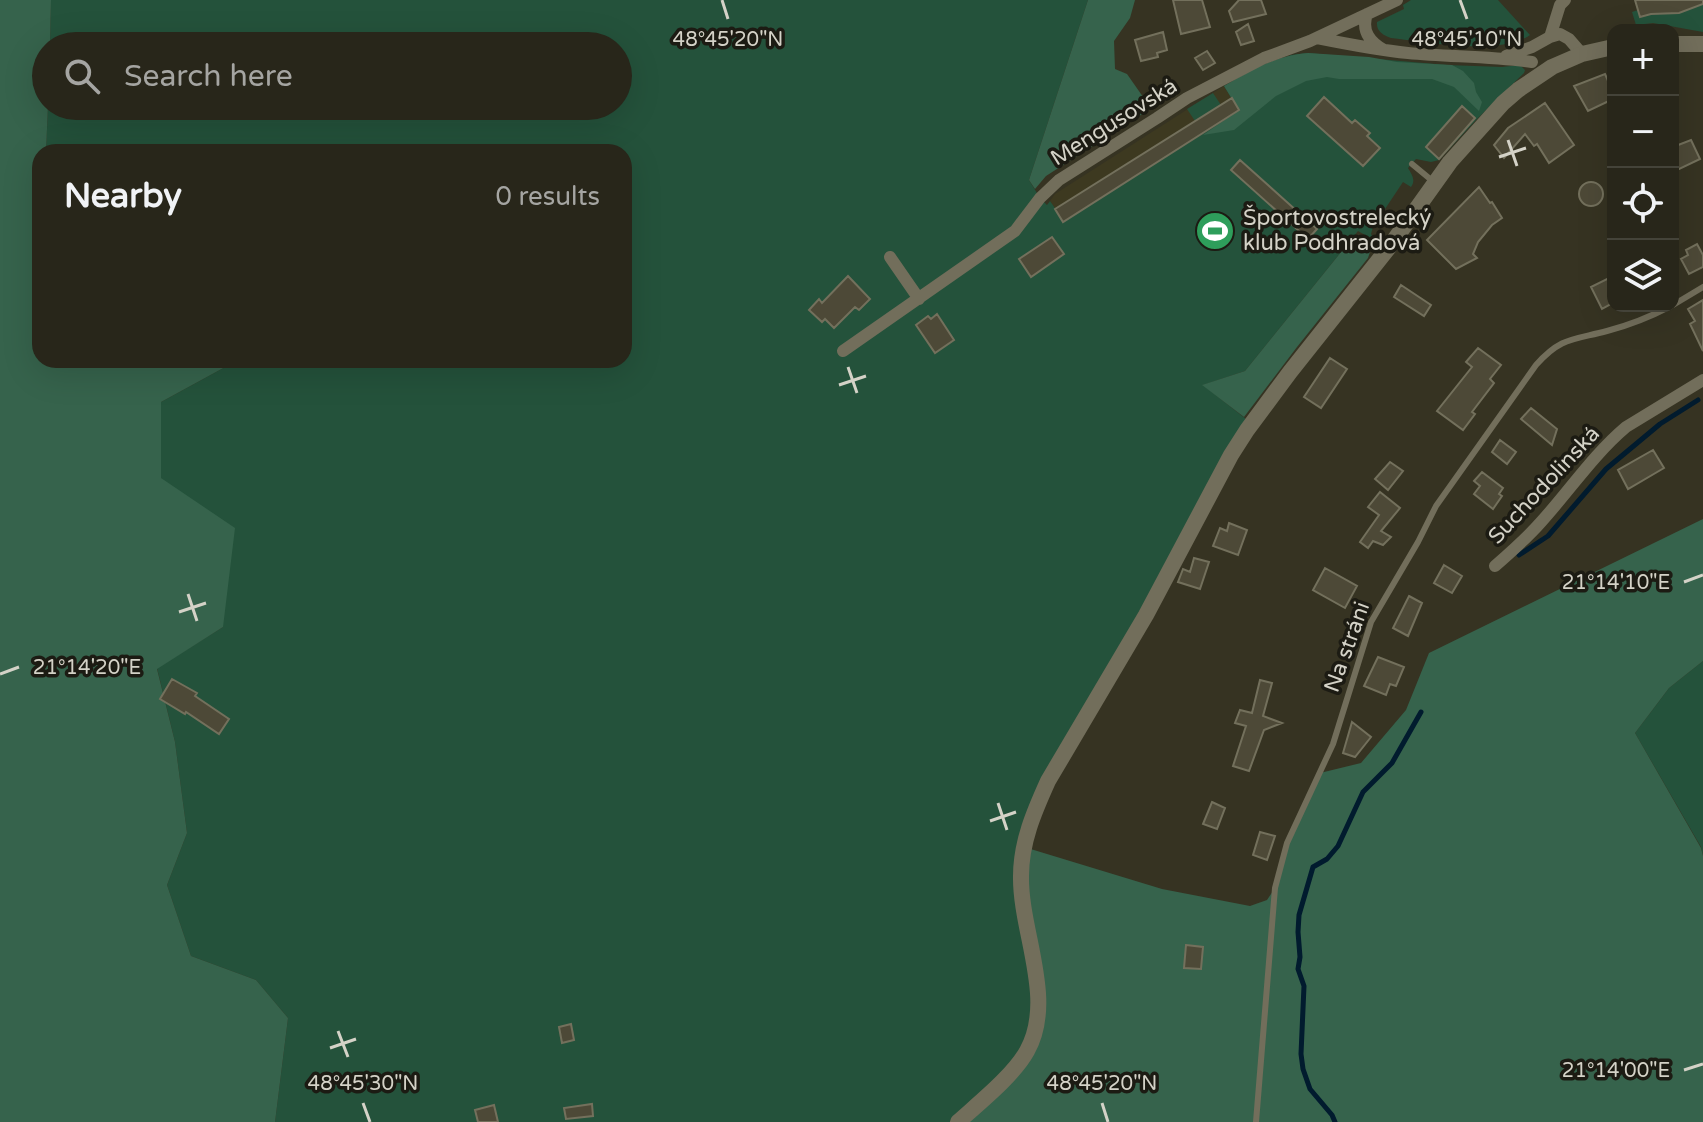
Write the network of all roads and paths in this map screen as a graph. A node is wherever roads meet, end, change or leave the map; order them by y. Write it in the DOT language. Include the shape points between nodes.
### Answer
graph roads {
  1 [pos="1397,0"];
  2 [pos="1562,2"];
  3 [pos="1367,14"];
  4 [pos="1550,37"];
  5 [pos="1317,38"];
  6 [pos="1569,39"];
  7 [pos="1679,44"];
  8 [pos="1703,44"];
  9 [pos="1532,47"];
  10 [pos="1607,48"];
  11 [pos="1384,50"];
  12 [pos="1588,52"];
  13 [pos="1502,58"];
  14 [pos="1535,68"];
  15 [pos="1412,164"];
  16 [pos="1435,183"];
  17 [pos="890,257"];
  18 [pos="1703,287"];
  19 [pos="919,299"];
  20 [pos="1679,302"];
  21 [pos="1661,312"];
  22 [pos="843,351"];
  23 [pos="1703,380"];
  24 [pos="1495,566"];
  25 [pos="958,1122"];
  26 [pos="1256,1122"];
  1 -- 3 [label="street, Mengusovská"];
  2 -- 4 [label="street"];
  2 -- 6 [label="street"];
  3 -- 5 [label="street, Mengusovská"];
  3 -- 11 [label="street" via="1366,32"];
  4 -- 6 [label="street" via="1560,34"];
  4 -- 9 [label="street"];
  5 -- 11 [label="street"];
  5 -- 19 [label="street, Mengusovská" via="1264,58 1187,98 1059,180 1015,231"];
  6 -- 12 [label="street"];
  7 -- 8 [label="street"];
  9 -- 13 [label="street"];
  9 -- 14 [label="street"];
  10 -- 12 [label="street"];
  11 -- 13 [label="street"];
  12 -- 14 [label="street"];
  13 -- 14 [label="street"];
  14 -- 16 [label="street"];
  15 -- 16 [label="lane"];
  16 -- 25 [label="street" via="1247,430 1048,781 1028,827 1021,874 1039,1010 1036,1028 1026,1054"];
  17 -- 19 [label="street"];
  18 -- 20 [label="lane, Na stráni"];
  19 -- 22 [label="street, Mengusovská"];
  21 -- 26 [label="lane, Na stráni" via="1549,350 1436,506 1371,622 1333,744 1287,843 1275,888"];
  23 -- 24 [label="street, Suchodolinská" via="1614,437"];
}
